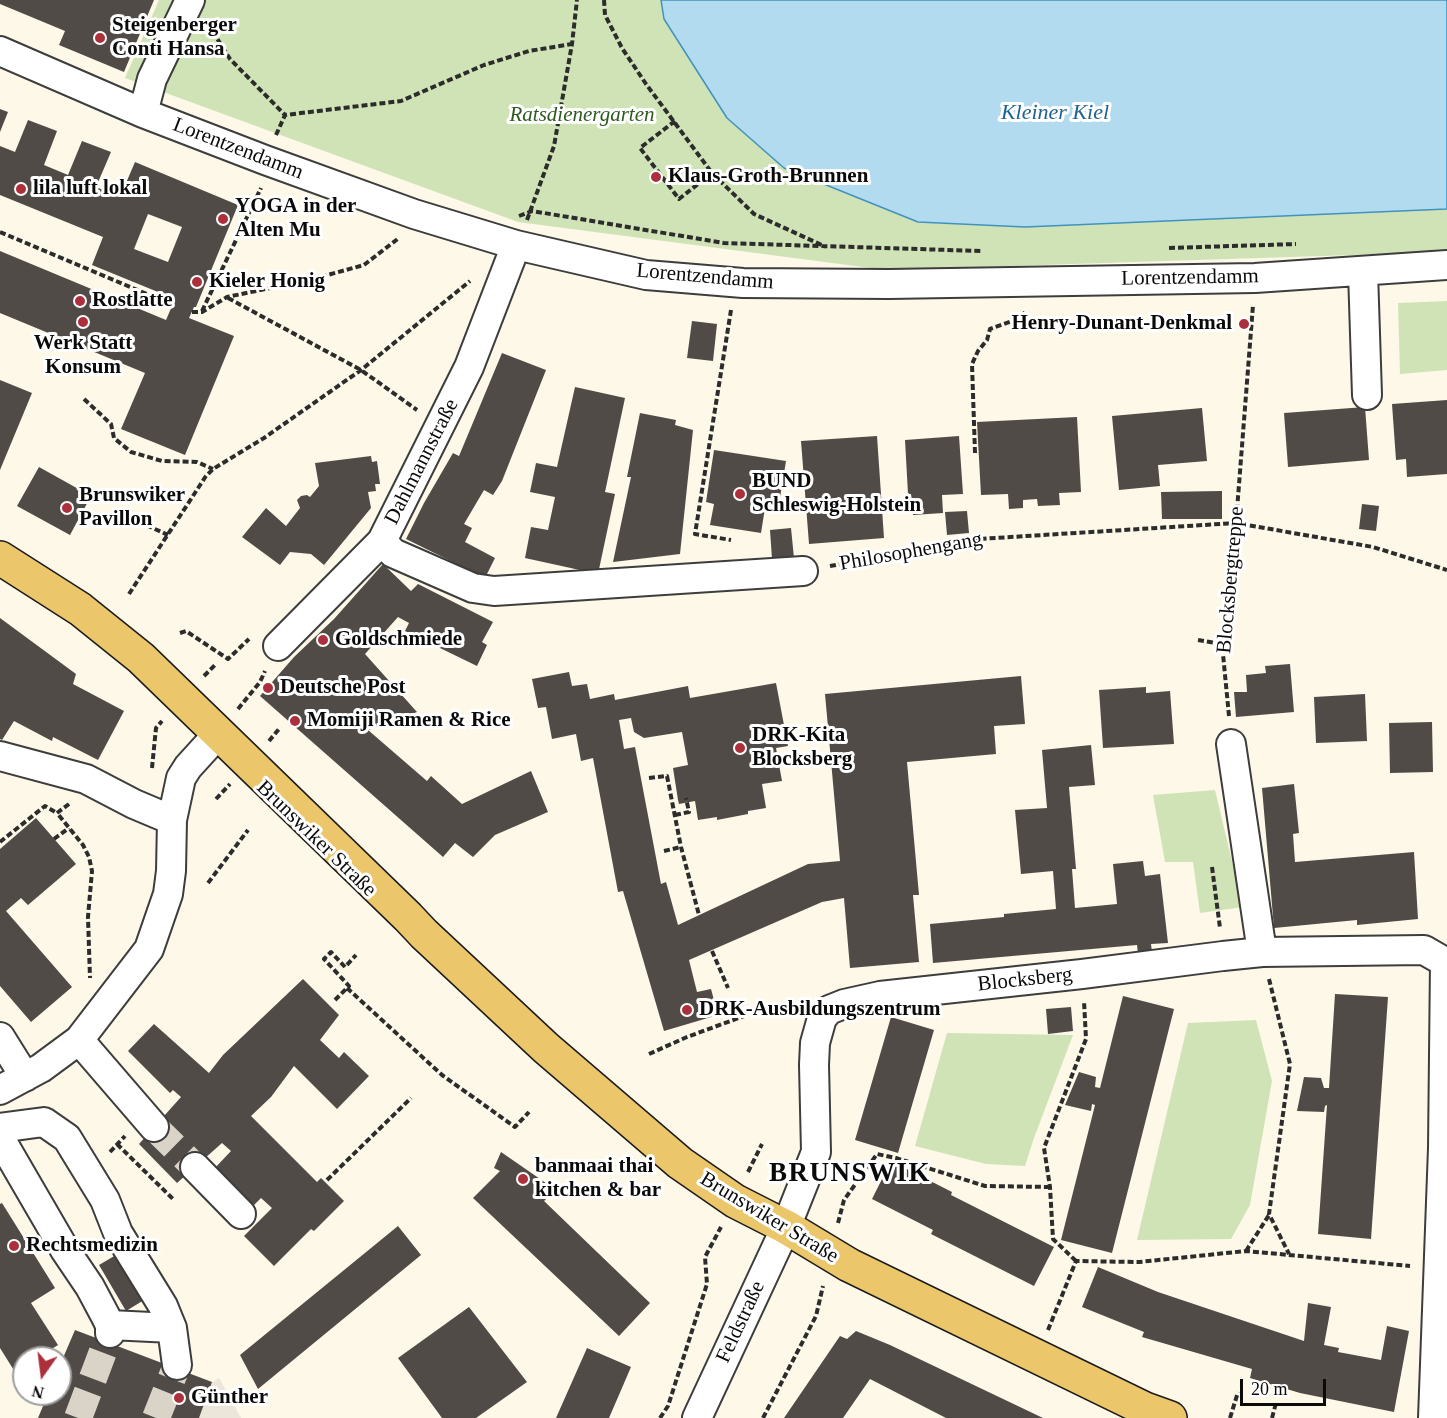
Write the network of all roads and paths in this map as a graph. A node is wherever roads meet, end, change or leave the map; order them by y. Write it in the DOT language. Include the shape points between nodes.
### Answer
graph roads {
  1 [pos="577,0"];
  2 [pos="604,0"];
  3 [pos="198,9"];
  4 [pos="572,44"];
  5 [pos="0,51"];
  6 [pos="143,113"];
  7 [pos="285,115"];
  8 [pos="675,121"];
  9 [pos="269,162"];
  10 [pos="712,173"];
  11 [pos="532,212"];
  12 [pos="414,214"];
  13 [pos="0,232"];
  14 [pos="473,232"];
  15 [pos="1305,244"];
  16 [pos="516,245"];
  17 [pos="829,248"];
  18 [pos="1167,248"];
  19 [pos="987,251"];
  20 [pos="1447,265"];
  21 [pos="1363,272"];
  22 [pos="1255,278"];
  23 [pos="471,281"];
  24 [pos="735,282"];
  25 [pos="163,294"];
  26 [pos="227,297"];
  27 [pos="161,300"];
  28 [pos="173,304"];
  29 [pos="1030,309"];
  30 [pos="192,312"];
  31 [pos="202,312"];
  32 [pos="362,370"];
  33 [pos="1367,395"];
  34 [pos="84,399"];
  35 [pos="440,426"];
  36 [pos="975,453"];
  37 [pos="213,469"];
  38 [pos="122,514"];
  39 [pos="1236,523"];
  40 [pos="168,535"];
  41 [pos="731,540"];
  42 [pos="382,541"];
  43 [pos="0,558"];
  44 [pos="1447,570"];
  45 [pos="803,571"];
  46 [pos="129,594"];
  47 [pos="180,633"];
  48 [pos="1198,640"];
  49 [pos="1222,644"];
  50 [pos="278,646"];
  51 [pos="260,682"];
  52 [pos="246,699"];
  53 [pos="218,734"];
  54 [pos="1231,744"];
  55 [pos="0,756"];
  56 [pos="649,778"];
  57 [pos="686,798"];
  58 [pos="64,808"];
  59 [pos="57,813"];
  60 [pos="675,815"];
  61 [pos="172,820"];
  62 [pos="69,828"];
  63 [pos="248,830"];
  64 [pos="54,839"];
  65 [pos="0,842"];
  66 [pos="681,847"];
  67 [pos="664,851"];
  68 [pos="1212,867"];
  69 [pos="208,883"];
  70 [pos="699,915"];
  71 [pos="712,951"];
  72 [pos="1262,952"];
  73 [pos="356,955"];
  74 [pos="1223,956"];
  75 [pos="1082,974"];
  76 [pos="88,986"];
  77 [pos="347,988"];
  78 [pos="728,988"];
  79 [pos="335,1000"];
  80 [pos="744,1016"];
  81 [pos="0,1036"];
  82 [pos="79,1040"];
  83 [pos="649,1054"];
  84 [pos="25,1077"];
  85 [pos="0,1090"];
  86 [pos="411,1098"];
  87 [pos="529,1112"];
  88 [pos="154,1127"];
  89 [pos="0,1128"];
  90 [pos="0,1138"];
  91 [pos="117,1144"];
  92 [pos="1445,1148"];
  93 [pos="195,1167"];
  94 [pos="327,1180"];
  95 [pos="1050,1187"];
  96 [pos="174,1200"];
  97 [pos="844,1200"];
  98 [pos="241,1214"];
  99 [pos="1269,1214"];
  100 [pos="786,1227"];
  101 [pos="1246,1251"];
  102 [pos="1289,1254"];
  103 [pos="705,1257"];
  104 [pos="1076,1261"];
  105 [pos="1437,1268"];
  106 [pos="816,1316"];
  107 [pos="172,1328"];
  108 [pos="1037,1356"];
  109 [pos="177,1365"];
  110 [pos="1441,1370"];
  111 [pos="1238,1392"];
  112 [pos="1276,1403"];
  113 [pos="660,1418"];
  114 [pos="697,1418"];
  115 [pos="763,1418"];
  116 [pos="1170,1418"];
  117 [pos="1230,1418"];
  118 [pos="1272,1418"];
  119 [pos="1433,1418"];
  1 -- 4 [label="path"];
  2 -- 8 [label="path" via="605,15 622,48"];
  3 -- 6 [label="street" via="152,79"];
  3 -- 7 [label="path" via="230,59"];
  4 -- 7 [label="path" via="529,51 484,65 401,101"];
  4 -- 11 [label="path" via="554,146"];
  5 -- 6 [label="street, Lorentzendamm"];
  6 -- 9 [label="street, Lorentzendamm"];
  7 -- 9 [label="path"];
  8 -- 10 [label="path"];
  8 -- 10 [label="path" via="640,148 679,199"];
  9 -- 12 [label="street, Lorentzendamm"];
  9 -- 31 [label="path"];
  10 -- 17 [label="path" via="754,214"];
  11 -- 14 [label="path"];
  11 -- 16 [label="path"];
  11 -- 17 [label="path" via="724,243"];
  12 -- 14 [label="street, Lorentzendamm"];
  12 -- 26 [label="path" via="397,240 364,265"];
  13 -- 27 [label="path"];
  14 -- 16 [label="street, Lorentzendamm"];
  15 -- 18 [label="path"];
  16 -- 24 [label="street, Lorentzendamm" via="646,274"];
  16 -- 35 [label="street, Dahlmannstraße" via="469,367"];
  17 -- 19 [label="path"];
  20 -- 21 [label="street, Lorentzendamm"];
  21 -- 22 [label="street, Lorentzendamm"];
  21 -- 33 [label="street"];
  22 -- 24 [label="street, Lorentzendamm" via="889,284"];
  22 -- 39 [label="path, Blocksbergtreppe"];
  23 -- 32 [label="path"];
  24 -- 41 [label="path" via="695,534"];
  25 -- 27 [label="path"];
  26 -- 31 [label="path"];
  26 -- 32 [label="path"];
  27 -- 28 [label="path"];
  29 -- 36 [label="path" via="1015,320 990,329 972,364"];
  30 -- 31 [label="path"];
  32 -- 35 [label="path"];
  32 -- 37 [label="path"];
  34 -- 37 [label="path" via="111,424 114,438 131,452 162,461 198,462"];
  35 -- 42 [label="street, Dahlmannstraße"];
  37 -- 40 [label="path"];
  38 -- 40 [label="path"];
  39 -- 44 [label="path, Philosophengang" via="1373,547"];
  39 -- 45 [label="path, Philosophengang" via="979,539"];
  39 -- 49 [label="path, Blocksbergtreppe"];
  40 -- 46 [label="path"];
  42 -- 45 [label="street" via="393,553 473,588 494,591"];
  42 -- 50 [label="street, Dahlmannstraße"];
  43 -- 53 [label="main road, Brunswiker Straße" via="80,609 133,651"];
  47 -- 50 [label="path" via="186,631 228,659 258,631"];
  48 -- 49 [label="path"];
  49 -- 54 [label="path, Blocksbergtreppe"];
  51 -- 52 [label="path"];
  53 -- 61 [label="street" via="181,778"];
  53 -- 100 [label="main road, Brunswiker Straße" via="300,827 388,909 424,934 546,1048 680,1163 735,1201"];
  54 -- 72 [label="street"];
  55 -- 61 [label="street" via="86,779"];
  56 -- 60 [label="path" via="667,776"];
  57 -- 60 [label="path" via="689,813"];
  58 -- 59 [label="path"];
  59 -- 62 [label="path"];
  59 -- 65 [label="path" via="45,806"];
  60 -- 66 [label="path"];
  61 -- 82 [label="street" via="168,894 149,949"];
  62 -- 64 [label="path"];
  62 -- 76 [label="path" via="83,845 92,871"];
  63 -- 69 [label="path"];
  66 -- 67 [label="path"];
  66 -- 70 [label="path"];
  68 -- 74 [label="path"];
  71 -- 78 [label="path"];
  72 -- 74 [label="street, Blocksberg"];
  72 -- 92 [label="street, Blocksberg" via="1424,950 1445,962"];
  72 -- 99 [label="path" via="1290,1064"];
  73 -- 77 [label="path" via="345,967 332,952 324,959"];
  74 -- 75 [label="street, Blocksberg"];
  75 -- 95 [label="path" via="1086,1039 1044,1148"];
  75 -- 100 [label="street, Blocksberg" via="880,996 829,1010 822,1018 815,1043 816,1152"];
  77 -- 79 [label="path"];
  77 -- 87 [label="path" via="442,1075 515,1127"];
  80 -- 83 [label="path"];
  81 -- 84 [label="street"];
  82 -- 84 [label="street"];
  82 -- 88 [label="street"];
  84 -- 85 [label="street"];
  86 -- 94 [label="path"];
  89 -- 107 [label="street" via="44,1122 67,1138 105,1200 118,1233 164,1306"];
  90 -- 107 [label="street" via="110,1329"];
  91 -- 96 [label="path"];
  92 -- 105 [label="street"];
  93 -- 98 [label="street"];
  95 -- 97 [label="path" via="985,1186 877,1154"];
  95 -- 104 [label="path" via="1053,1239"];
  99 -- 101 [label="path"];
  99 -- 102 [label="path"];
  100 -- 108 [label="main road, Brunswiker Straße" via="849,1265"];
  100 -- 114 [label="street, Feldstraße"];
  101 -- 102 [label="path"];
  101 -- 104 [label="path" via="1139,1262"];
  102 -- 105 [label="path"];
  103 -- 113 [label="path" via="707,1284 668,1406"];
  104 -- 108 [label="path"];
  105 -- 110 [label="street"];
  106 -- 115 [label="path"];
  107 -- 109 [label="street"];
  108 -- 116 [label="main road, Brunswiker Straße"];
  110 -- 119 [label="street"];
  111 -- 117 [label="path"];
  112 -- 118 [label="path"];
}
